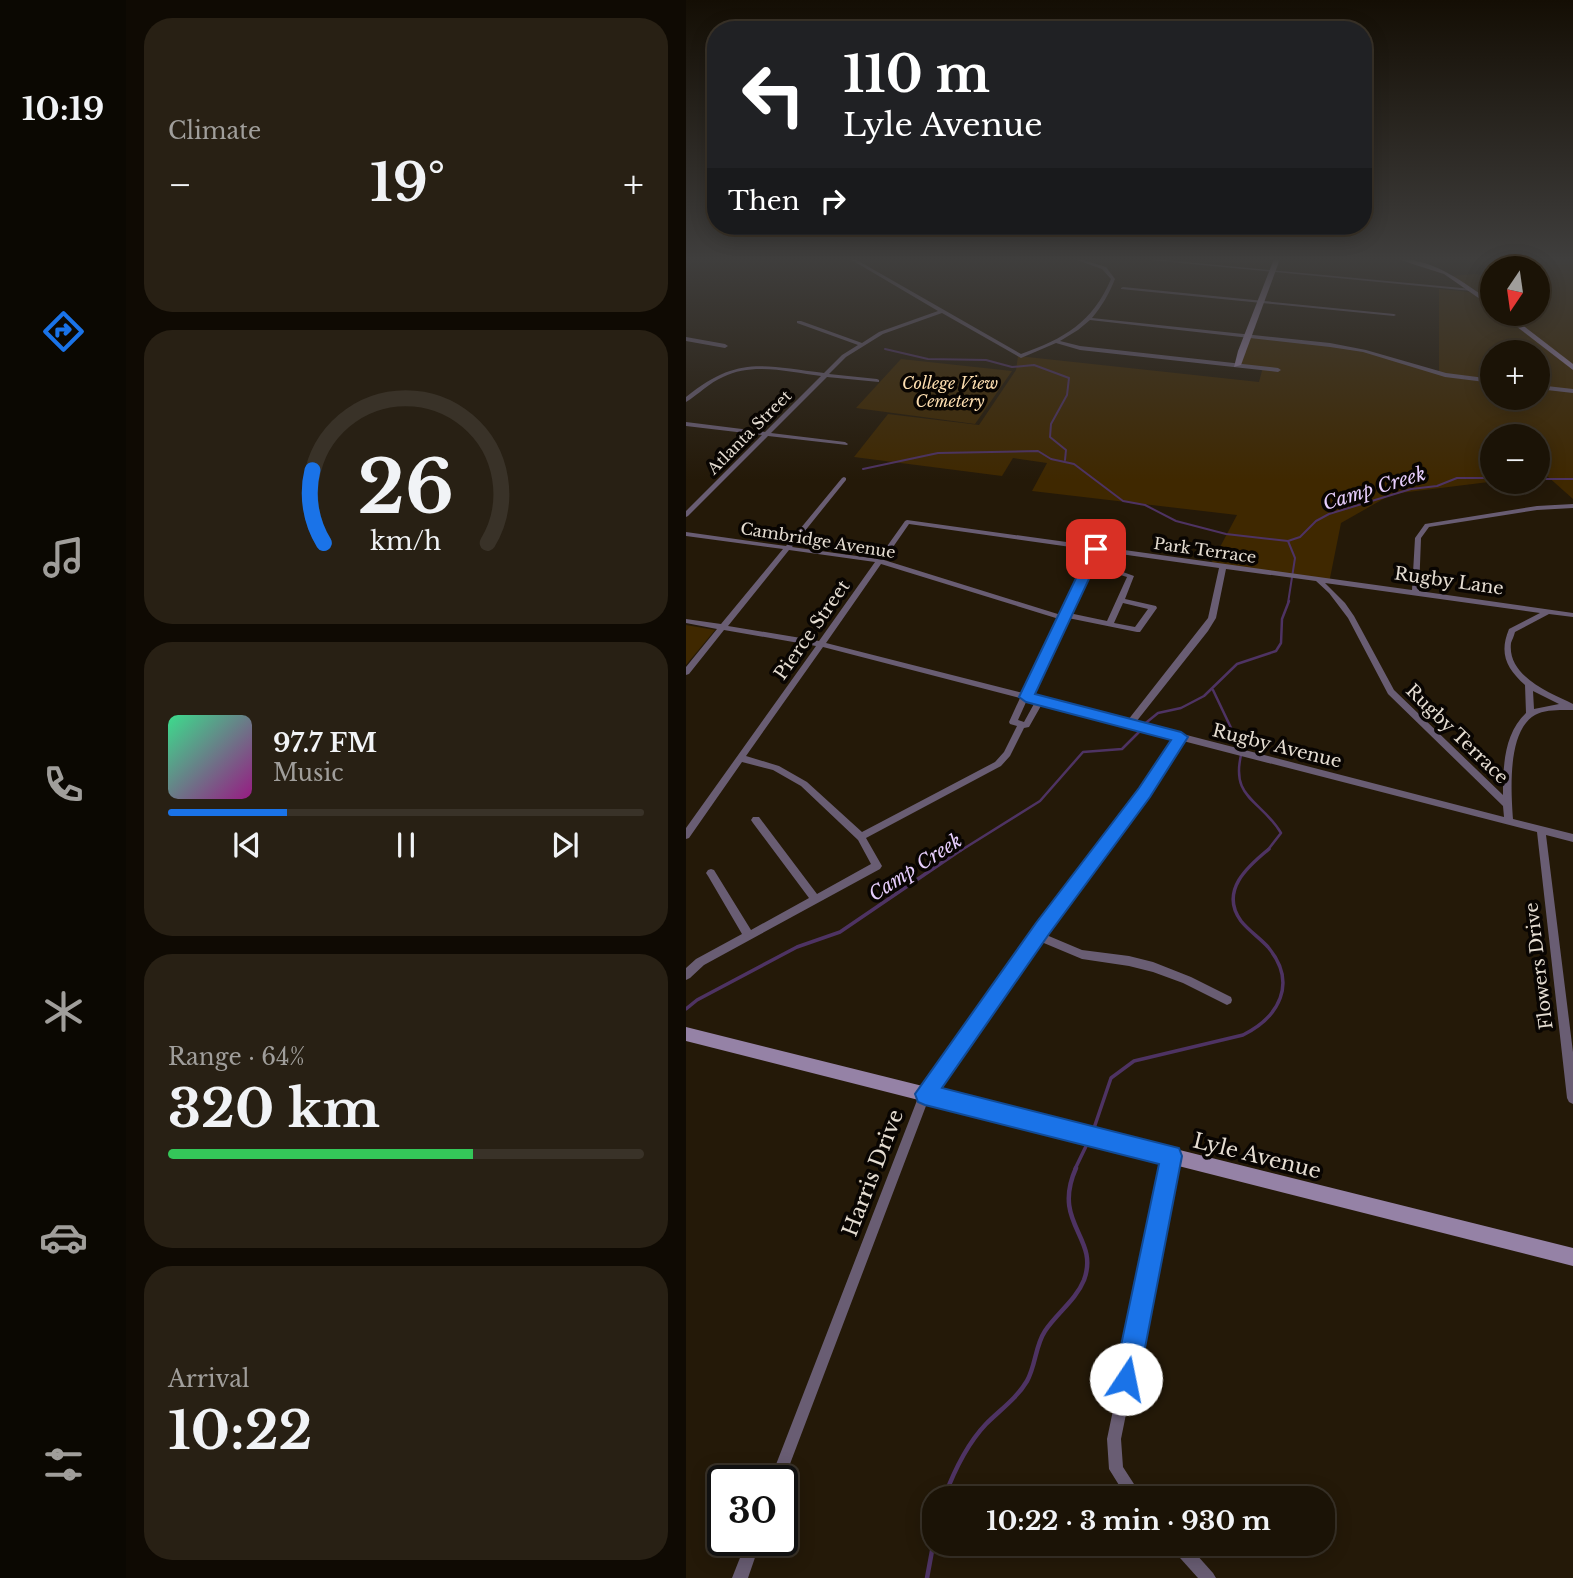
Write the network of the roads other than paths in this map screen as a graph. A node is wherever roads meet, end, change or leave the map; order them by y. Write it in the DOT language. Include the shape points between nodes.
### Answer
graph roads {
  1 [pos="829,333"];
  2 [pos="883,333"];
  3 [pos="980,333"];
  4 [pos="1071,333"];
  5 [pos="1223,333"];
  6 [pos="1527,333"];
  7 [pos="1246,335"];
  8 [pos="686,340"];
  9 [pos="1058,342"];
  10 [pos="861,344"];
  11 [pos="725,346"];
  12 [pos="1237,365"];
  13 [pos="1573,368"];
  14 [pos="1278,370"];
  15 [pos="825,375"];
  16 [pos="1480,380"];
  17 [pos="877,381"];
  18 [pos="1550,388"];
  19 [pos="1573,391"];
  20 [pos="688,398"];
  21 [pos="686,424"];
  22 [pos="766,434"];
  23 [pos="845,444"];
  24 [pos="844,478"];
  25 [pos="1573,506"];
  26 [pos="686,515"];
  27 [pos="686,534"];
  28 [pos="1003,536"];
  29 [pos="787,548"];
  30 [pos="1096,549"];
  31 [pos="1112,559"];
  32 [pos="880,561"];
  33 [pos="1223,567"];
  34 [pos="1319,581"];
  35 [pos="1415,592"];
  36 [pos="1121,600"];
  37 [pos="1548,611"];
  38 [pos="1573,615"];
  39 [pos="1065,616"];
  40 [pos="686,621"];
  41 [pos="1110,624"];
  42 [pos="723,627"];
  43 [pos="821,644"];
  44 [pos="686,671"];
  45 [pos="1529,683"];
  46 [pos="1026,697"];
  47 [pos="1040,701"];
  48 [pos="1573,707"];
  49 [pos="1530,714"];
  50 [pos="1130,724"];
  51 [pos="1021,726"];
  52 [pos="1181,737"];
  53 [pos="741,758"];
  54 [pos="1507,804"];
  55 [pos="755,820"];
  56 [pos="1509,822"];
  57 [pos="1541,830"];
  58 [pos="686,835"];
  59 [pos="861,837"];
  60 [pos="1573,838"];
  61 [pos="711,873"];
  62 [pos="814,898"];
  63 [pos="749,936"];
  64 [pos="1037,936"];
  65 [pos="686,975"];
  66 [pos="1561,999"];
  67 [pos="1227,1000"];
  68 [pos="1573,1004"];
  69 [pos="686,1034"];
  70 [pos="925,1094"];
  71 [pos="1573,1098"];
  72 [pos="1171,1156"];
  73 [pos="1573,1257"];
  74 [pos="783,1465"];
  75 [pos="1128,1486"];
  76 [pos="748,1556"];
  77 [pos="1188,1556"];
  78 [pos="740,1578"];
  79 [pos="1208,1578"];
  1 -- 10 [label="street"];
  2 -- 10 [label="street, Atlanta Street"];
  3 -- 9 [label="street" via="1021,356"];
  4 -- 9 [label="street"];
  5 -- 7 [label="street"];
  6 -- 13 [label="street"];
  7 -- 12 [label="street"];
  7 -- 16 [label="street" via="1342,347"];
  8 -- 11 [label="street"];
  9 -- 12 [label="street"];
  10 -- 15 [label="street, Atlanta Street"];
  12 -- 14 [label="street"];
  15 -- 17 [label="street"];
  15 -- 20 [label="street" via="740,369 720,375"];
  15 -- 22 [label="street, Atlanta Street"];
  18 -- 19 [label="street"];
  21 -- 22 [label="street"];
  22 -- 23 [label="street"];
  22 -- 26 [label="street, Atlanta Street"];
  24 -- 29 [label="street"];
  25 -- 35 [label="street" via="1427,525 1418,538"];
  27 -- 29 [label="street, Cambridge Avenue"];
  28 -- 30 [label="street, Park Terrace"];
  28 -- 32 [label="street, Pierce Street" via="907,522"];
  29 -- 32 [label="street, Cambridge Avenue"];
  29 -- 42 [label="street"];
  30 -- 33 [label="street, Park Terrace"];
  30 -- 39 [label="street"];
  31 -- 36 [label="street" via="1106,568 1131,576"];
  32 -- 39 [label="street, Cambridge Avenue"];
  32 -- 43 [label="street, Pierce Street"];
  33 -- 34 [label="street, Park Terrace"];
  33 -- 50 [label="street" via="1212,618"];
  34 -- 35 [label="street, Rugby Lane"];
  34 -- 54 [label="street, Rugby Terrace" via="1341,601 1391,692"];
  35 -- 37 [label="street, Rugby Lane"];
  36 -- 41 [label="street"];
  36 -- 41 [label="street, Cambridge Avenue" via="1153,608 1137,630"];
  37 -- 38 [label="street, Rugby Lane"];
  37 -- 45 [label="street" via="1519,625 1508,638 1508,657"];
  39 -- 41 [label="street, Cambridge Avenue"];
  39 -- 46 [label="street"];
  40 -- 42 [label="street, Rugby Avenue"];
  42 -- 43 [label="street, Rugby Avenue"];
  42 -- 44 [label="street"];
  43 -- 46 [label="street, Rugby Avenue"];
  43 -- 53 [label="street, Pierce Street"];
  45 -- 48 [label="street"];
  45 -- 49 [label="street"];
  46 -- 47 [label="street, Rugby Avenue"];
  46 -- 51 [label="street" via="1013,722"];
  47 -- 50 [label="street, Rugby Avenue"];
  47 -- 51 [label="street"];
  48 -- 49 [label="street"];
  49 -- 54 [label="street" via="1512,739"];
  50 -- 52 [label="street, Rugby Avenue"];
  51 -- 59 [label="street" via="998,764"];
  52 -- 56 [label="street, Rugby Avenue"];
  52 -- 64 [label="street, Harris Drive"];
  53 -- 58 [label="street, Pierce Street"];
  53 -- 59 [label="street" via="804,784"];
  54 -- 56 [label="street"];
  55 -- 62 [label="street"];
  56 -- 57 [label="street, Rugby Avenue"];
  57 -- 60 [label="street, Rugby Avenue"];
  57 -- 66 [label="street, Flowers Drive"];
  59 -- 62 [label="street" via="877,866"];
  61 -- 63 [label="street"];
  62 -- 63 [label="street"];
  63 -- 65 [label="street" via="700,962"];
  64 -- 67 [label="street" via="1082,954 1153,967"];
  64 -- 70 [label="street, Harris Drive"];
  66 -- 68 [label="street"];
  66 -- 71 [label="street, Flowers Drive"];
  69 -- 70 [label="street, Lyle Avenue"];
  70 -- 72 [label="street, Lyle Avenue"];
  70 -- 74 [label="street, Harris Drive"];
  72 -- 73 [label="street, Lyle Avenue"];
  72 -- 75 [label="street" via="1114,1439 1116,1469"];
  76 -- 78 [label="street"];
  77 -- 79 [label="street"];
}
